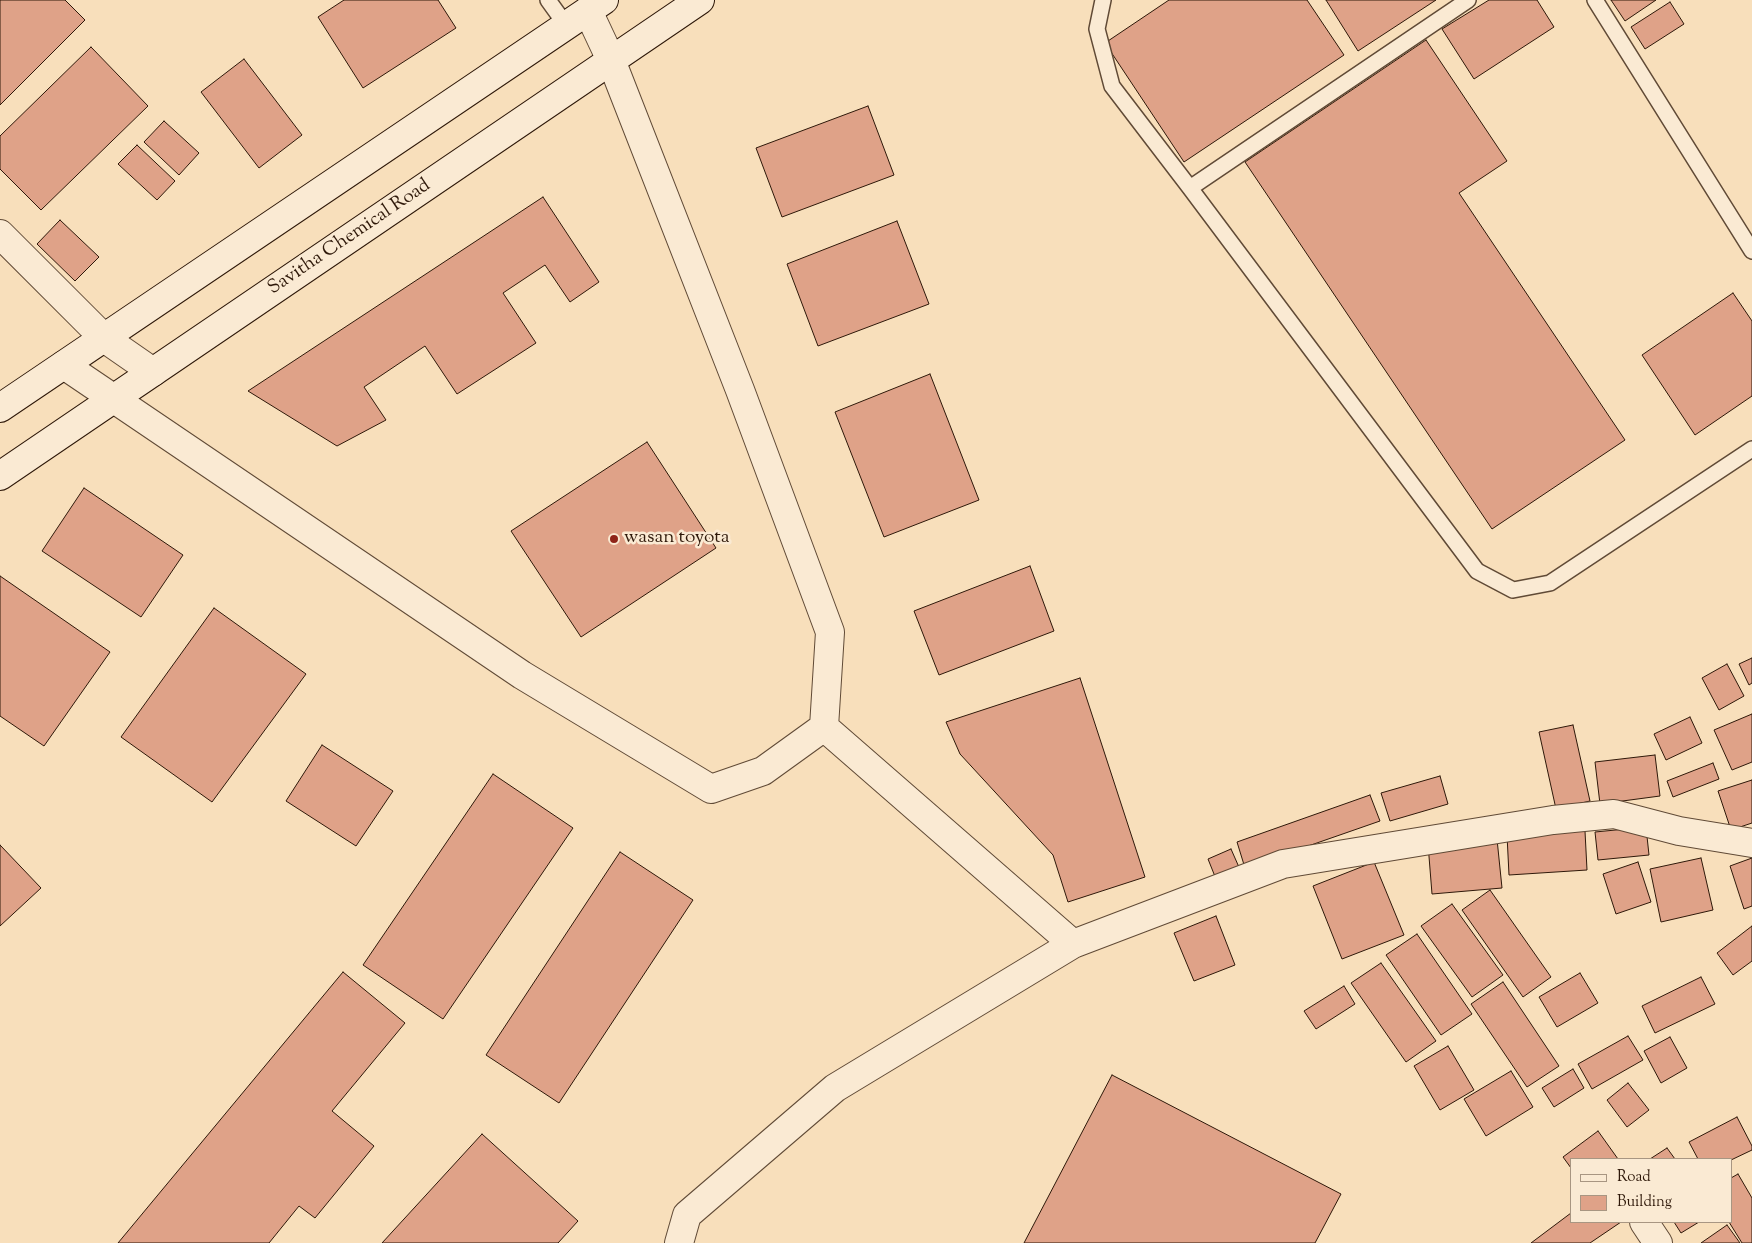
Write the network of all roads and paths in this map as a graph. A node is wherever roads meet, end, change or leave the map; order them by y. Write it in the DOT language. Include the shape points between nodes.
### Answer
graph roads {
  1 [pos="548,0"];
  2 [pos="700,0"];
  3 [pos="1103,0"];
  4 [pos="1468,0"];
  5 [pos="1595,0"];
  6 [pos="586,12"];
  7 [pos="611,60"];
  8 [pos="1190,188"];
  9 [pos="0,234"];
  10 [pos="1752,251"];
  11 [pos="104,338"];
  12 [pos="64,365"];
  13 [pos="153,372"];
  14 [pos="114,399"];
  15 [pos="0,408"];
  16 [pos="1752,449"];
  17 [pos="0,476"];
  18 [pos="824,727"];
  19 [pos="1752,843"];
  20 [pos="1073,944"];
  21 [pos="1645,1223"];
  22 [pos="679,1243"];
  23 [pos="1658,1243"];
  1 -- 6 [label="lane"];
  2 -- 7 [label="street, Savitha Chemical Road"];
  3 -- 8 [label="lane" via="1097,29 1112,86"];
  4 -- 8 [label="lane"];
  5 -- 10 [label="lane"];
  6 -- 7 [label="street"];
  6 -- 11 [label="street"];
  7 -- 13 [label="street, Savitha Chemical Road"];
  7 -- 18 [label="street" via="830,632"];
  8 -- 16 [label="lane" via="1477,571 1513,590 1550,583"];
  9 -- 11 [label="street"];
  11 -- 12 [label="street"];
  11 -- 13 [label="street"];
  12 -- 14 [label="street"];
  12 -- 15 [label="street"];
  13 -- 14 [label="street, Savitha Chemical Road"];
  14 -- 17 [label="street, Savitha Chemical Road"];
  14 -- 18 [label="street" via="522,675 711,789 763,772"];
  18 -- 20 [label="street"];
  19 -- 20 [label="street" via="1614,814 1553,820 1283,864"];
  20 -- 22 [label="street" via="835,1088 688,1215"];
  21 -- 23 [label="street"];
}
